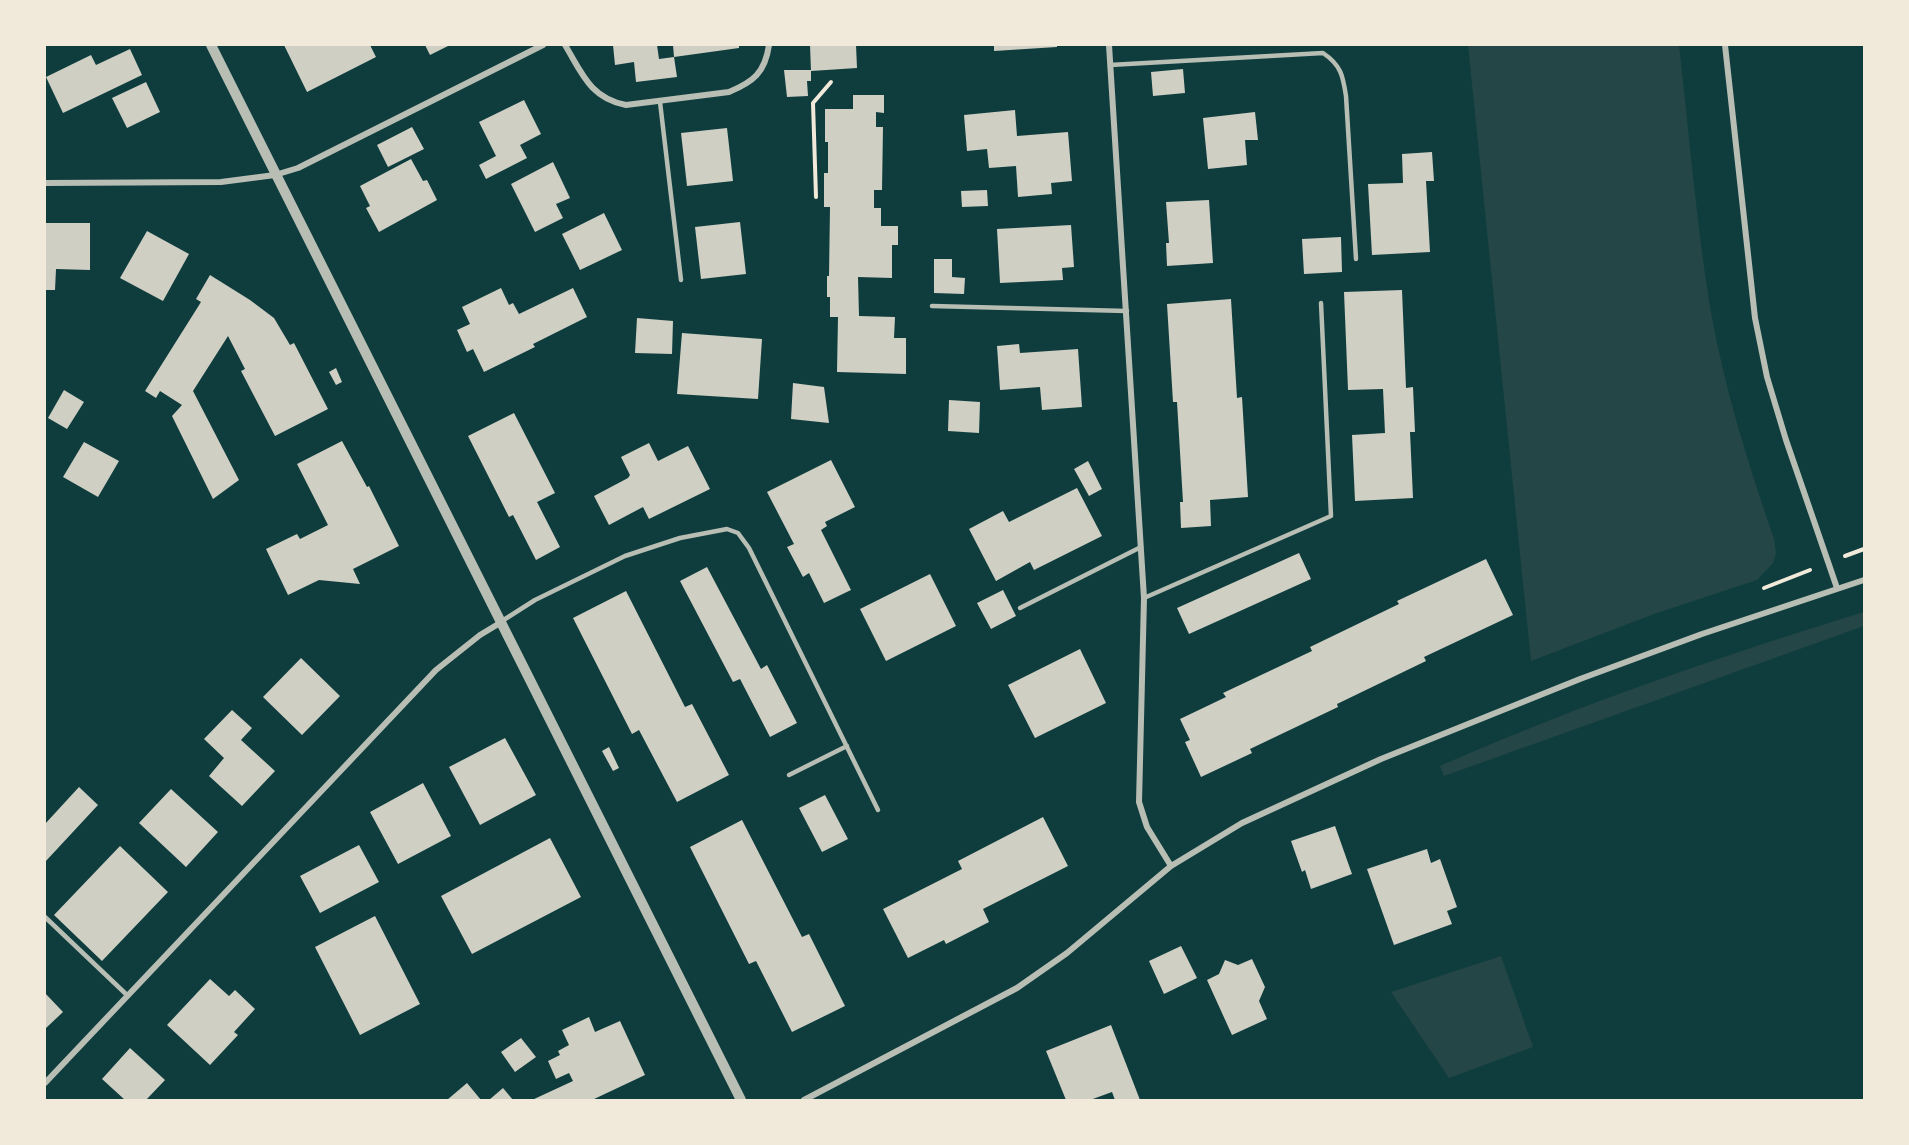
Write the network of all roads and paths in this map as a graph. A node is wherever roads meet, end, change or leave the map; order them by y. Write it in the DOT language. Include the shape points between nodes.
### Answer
graph roads {
  1 [pos="211,45"];
  2 [pos="543,45"];
  3 [pos="565,45"];
  4 [pos="769,45"];
  5 [pos="1109,45"];
  6 [pos="1725,45"];
  7 [pos="1110,65"];
  8 [pos="831,82"];
  9 [pos="660,102"];
  10 [pos="275,175"];
  11 [pos="45,183"];
  12 [pos="816,197"];
  13 [pos="1356,259"];
  14 [pos="681,280"];
  15 [pos="1321,303"];
  16 [pos="932,306"];
  17 [pos="1127,311"];
  18 [pos="1141,547"];
  19 [pos="1864,580"];
  20 [pos="1837,588"];
  21 [pos="1144,598"];
  22 [pos="1020,608"];
  23 [pos="500,622"];
  24 [pos="847,746"];
  25 [pos="789,775"];
  26 [pos="878,810"];
  27 [pos="1172,866"];
  28 [pos="45,917"];
  29 [pos="128,996"];
  30 [pos="45,1083"];
  31 [pos="741,1100"];
  32 [pos="804,1100"];
  1 -- 10 [label="street"];
  2 -- 10 [label="street" via="298,168"];
  3 -- 9 [label="street" via="590,85 609,101 626,105"];
  4 -- 9 [label="street" via="758,75 744,85 729,92"];
  5 -- 7 [label="street"];
  6 -- 20 [label="street" via="1755,318 1765,367"];
  7 -- 13 [label="lane" via="1323,53 1335,61 1346,96"];
  7 -- 17 [label="street"];
  8 -- 12 [label="path" via="813,103"];
  9 -- 14 [label="lane"];
  10 -- 11 [label="street" via="221,182"];
  10 -- 23 [label="street"];
  15 -- 21 [label="lane" via="1332,516"];
  16 -- 17 [label="lane"];
  17 -- 18 [label="street"];
  18 -- 21 [label="street"];
  18 -- 22 [label="lane"];
  19 -- 20 [label="street"];
  20 -- 27 [label="street" via="1602,670 1381,759 1242,823"];
  21 -- 27 [label="street" via="1139,802 1147,827"];
  23 -- 24 [label="lane" via="535,600 625,556 680,538 727,529 738,533 749,548"];
  23 -- 29 [label="street" via="436,670"];
  23 -- 31 [label="street"];
  24 -- 25 [label="lane"];
  24 -- 26 [label="lane"];
  27 -- 32 [label="street" via="1067,953 1017,988"];
  28 -- 29 [label="lane"];
  29 -- 30 [label="street"];
}
